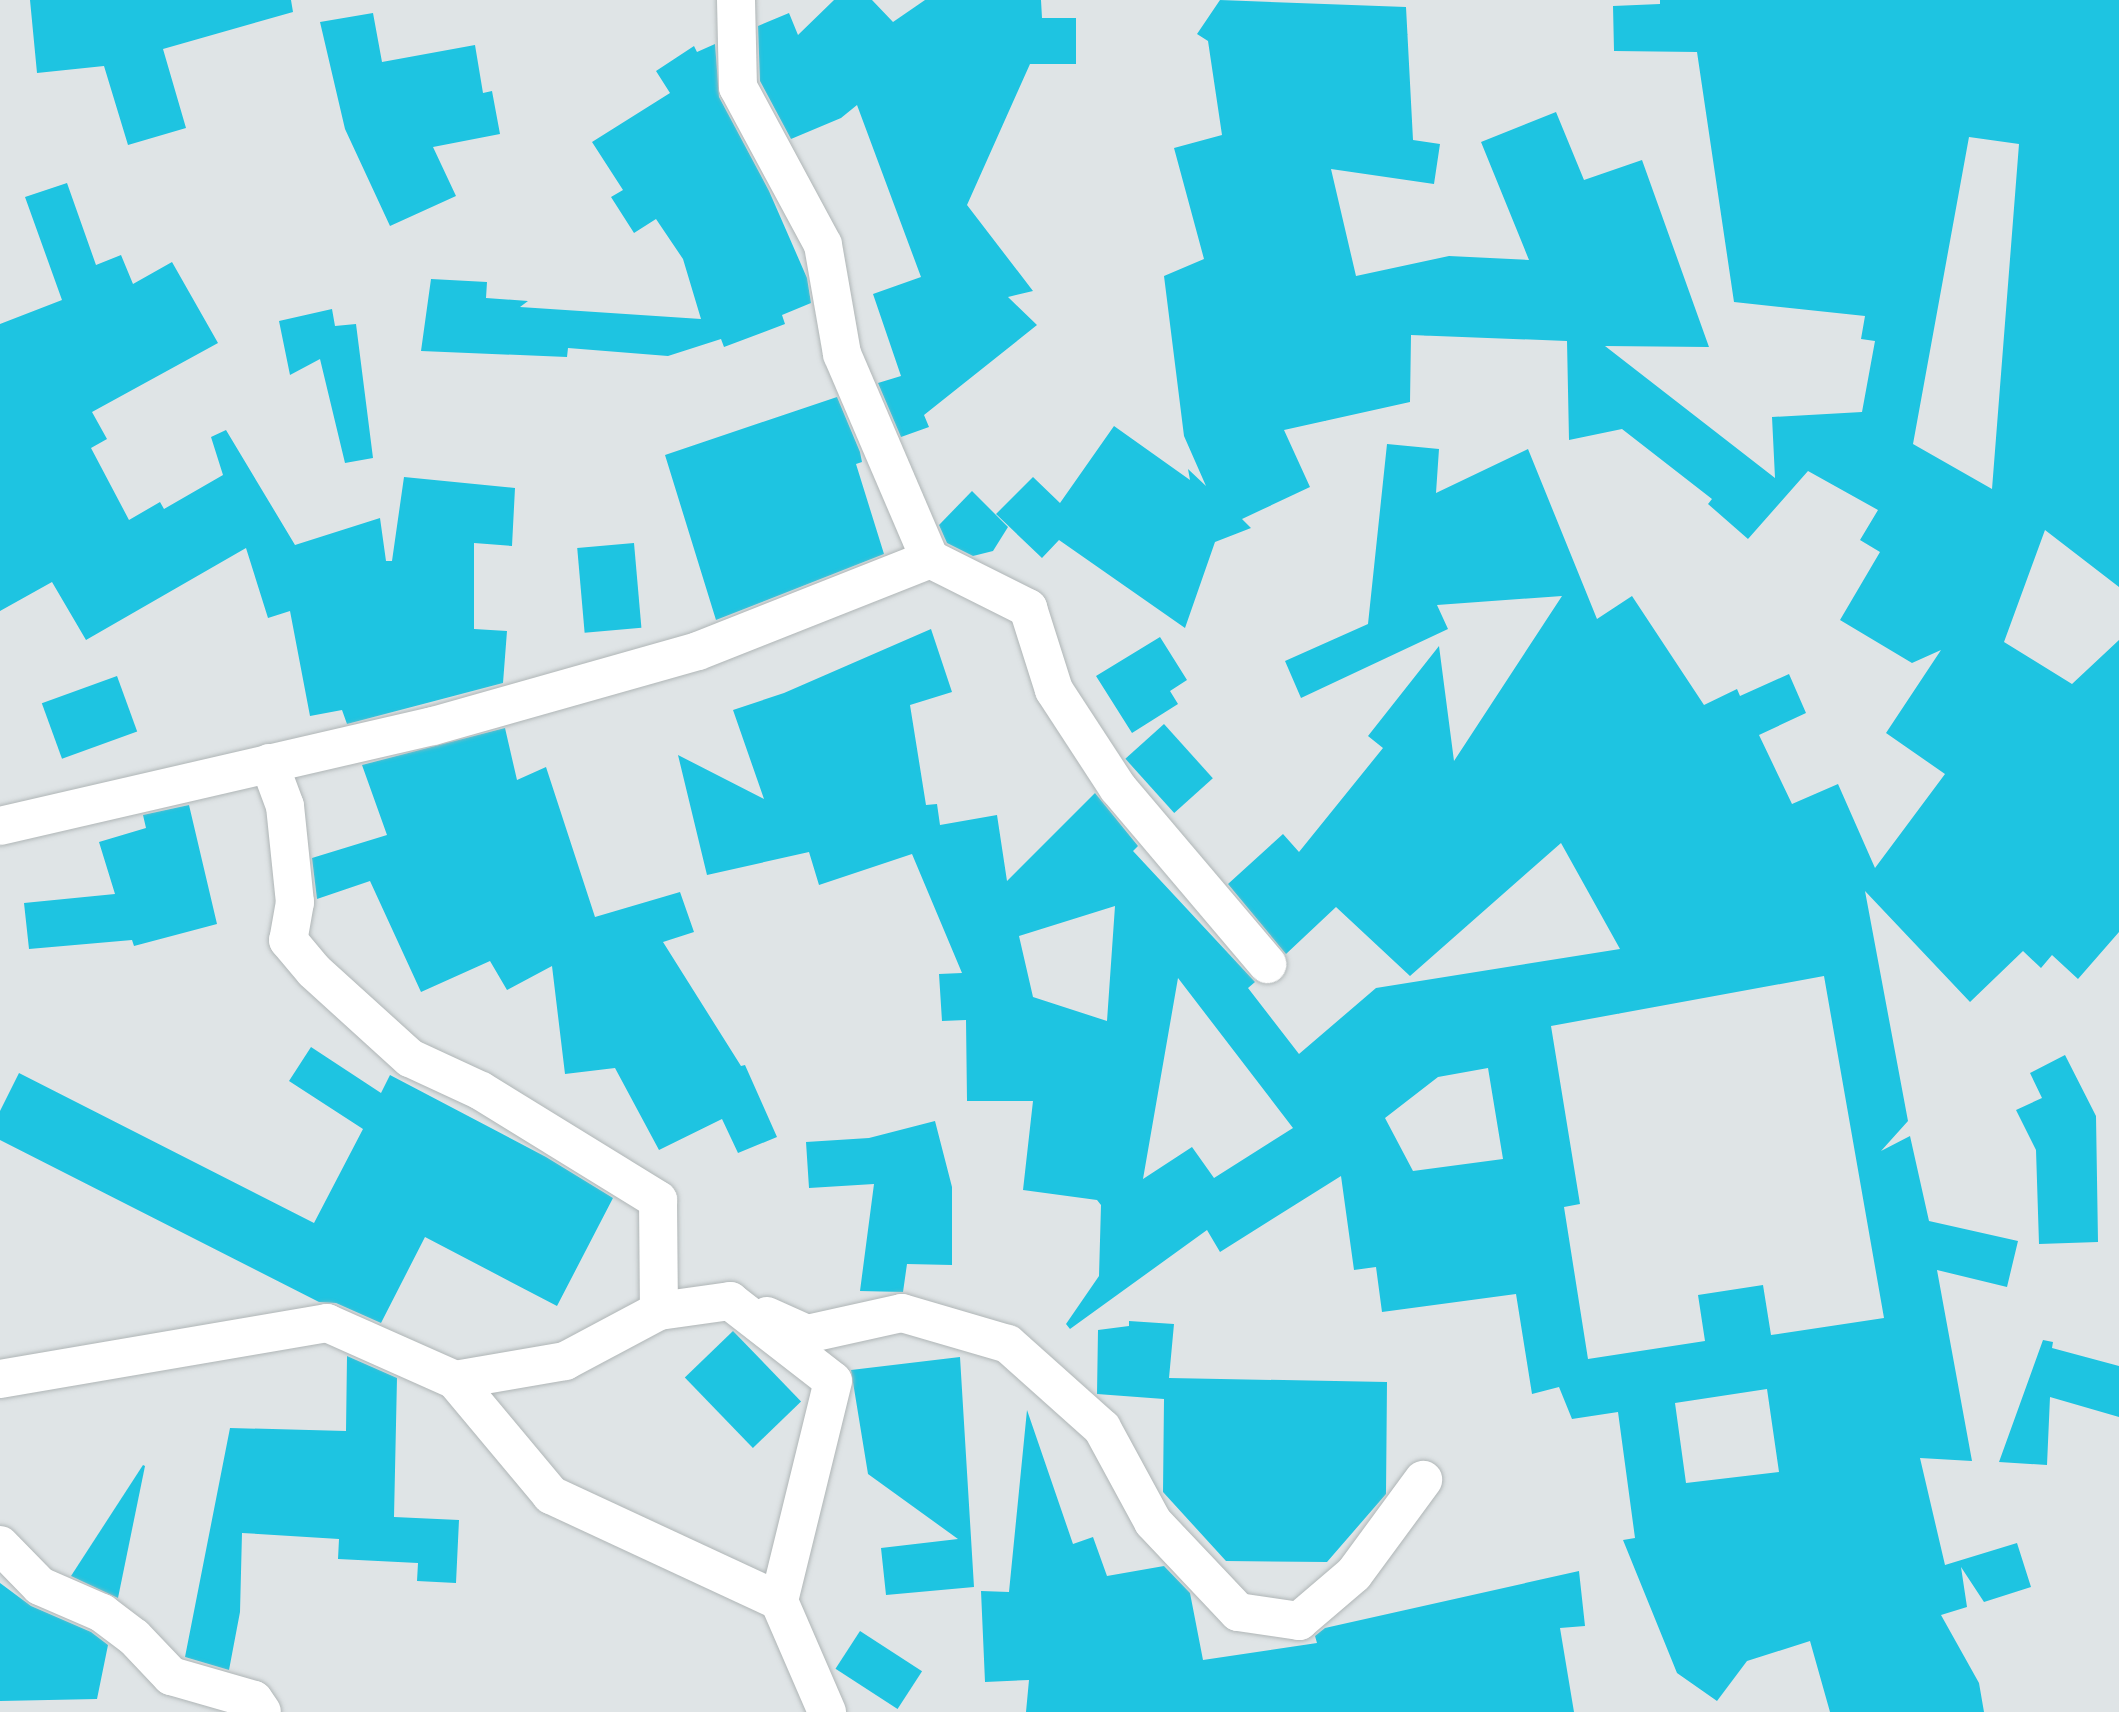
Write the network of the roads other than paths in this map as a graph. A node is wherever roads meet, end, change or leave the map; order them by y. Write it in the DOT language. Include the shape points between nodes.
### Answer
graph roads {
  1 [pos="736,0"];
  2 [pos="930,559"];
  3 [pos="269,763"];
  4 [pos="0,826"];
  5 [pos="1267,964"];
  6 [pos="730,1300"];
  7 [pos="659,1311"];
  8 [pos="0,1379"];
  9 [pos="455,1380"];
  10 [pos="1423,1480"];
  11 [pos="0,1545"];
  12 [pos="779,1601"];
  13 [pos="262,1712"];
  14 [pos="827,1712"];
  1 -- 2 [label="street" via="738,86 823,245 842,354"];
  2 -- 3 [label="street" via="698,651 433,726"];
  2 -- 5 [label="street" via="1028,608 1054,690 1118,788"];
  3 -- 4 [label="street"];
  3 -- 7 [label="street" via="285,806 295,902 288,940 314,971 410,1058 481,1091 658,1199"];
  6 -- 7 [label="street"];
  6 -- 10 [label="street" via="807,1334 902,1313 1008,1344 1102,1428 1153,1522 1238,1612 1299,1621 1354,1574"];
  6 -- 12 [label="street" via="833,1381"];
  7 -- 9 [label="street" via="565,1361"];
  8 -- 9 [label="street" via="327,1323"];
  9 -- 12 [label="street" via="551,1495"];
  11 -- 13 [label="street" via="40,1586 102,1612 171,1676 254,1700"];
  12 -- 14 [label="street"];
}
